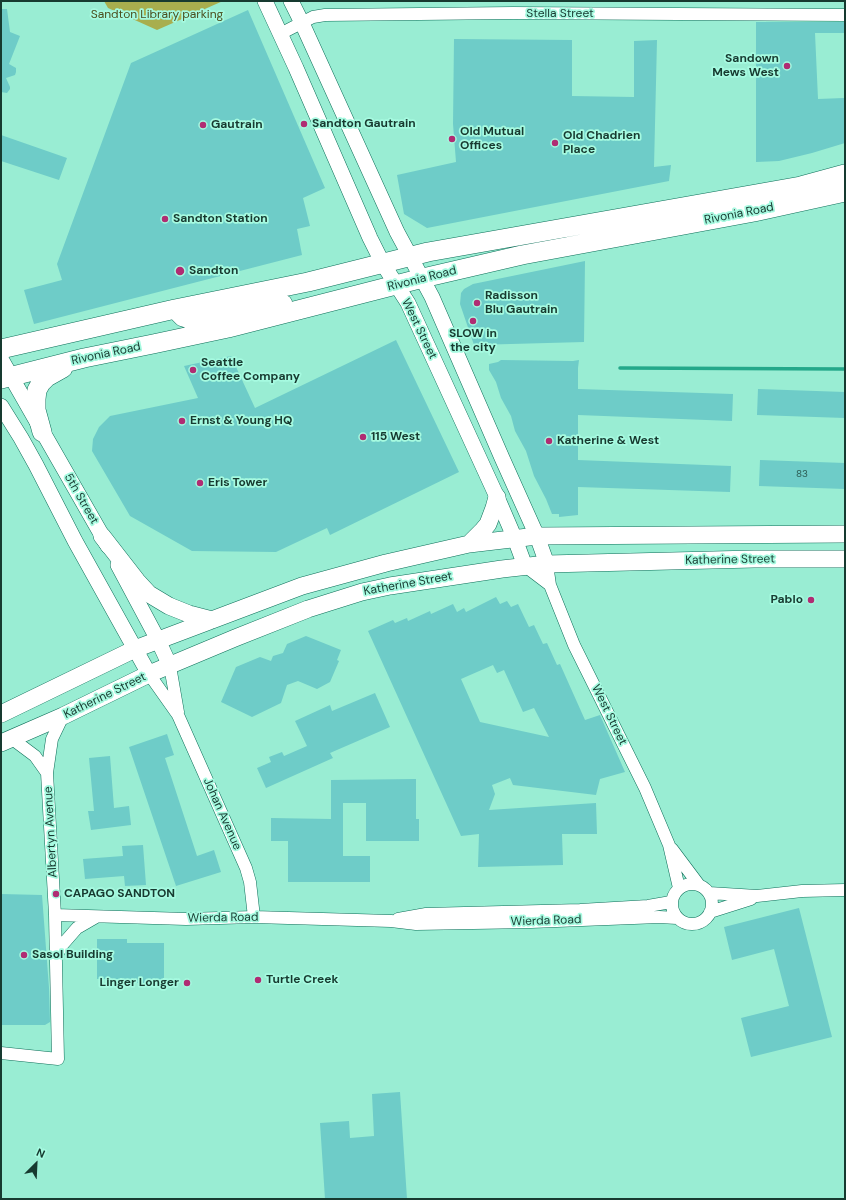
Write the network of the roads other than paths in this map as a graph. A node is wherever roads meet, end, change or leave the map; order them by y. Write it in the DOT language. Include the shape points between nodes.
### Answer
graph roads {
  1 [pos="264,1"];
  2 [pos="291,1"];
  3 [pos="845,15"];
  4 [pos="302,23"];
  5 [pos="280,34"];
  6 [pos="845,174"];
  7 [pos="845,192"];
  8 [pos="411,257"];
  9 [pos="383,264"];
  10 [pos="423,278"];
  11 [pos="396,285"];
  12 [pos="175,309"];
  13 [pos="300,309"];
  14 [pos="1,349"];
  15 [pos="84,358"];
  16 [pos="1,359"];
  17 [pos="6,377"];
  18 [pos="1,406"];
  19 [pos="42,432"];
  20 [pos="497,497"];
  21 [pos="845,534"];
  22 [pos="102,536"];
  23 [pos="537,536"];
  24 [pos="515,539"];
  25 [pos="469,544"];
  26 [pos="845,546"];
  27 [pos="845,559"];
  28 [pos="547,564"];
  29 [pos="525,566"];
  30 [pos="550,584"];
  31 [pos="212,620"];
  32 [pos="158,640"];
  33 [pos="135,649"];
  34 [pos="170,666"];
  35 [pos="149,674"];
  36 [pos="1,714"];
  37 [pos="178,715"];
  38 [pos="63,716"];
  39 [pos="6,741"];
  40 [pos="47,773"];
  41 [pos="668,845"];
  42 [pos="699,885"];
  43 [pos="679,888"];
  44 [pos="845,890"];
  45 [pos="709,893"];
  46 [pos="758,896"];
  47 [pos="671,902"];
  48 [pos="710,912"];
  49 [pos="55,916"];
  50 [pos="97,916"];
  51 [pos="531,916"];
  52 [pos="254,917"];
  53 [pos="677,918"];
  54 [pos="56,956"];
  55 [pos="1,1053"];
  1 -- 5 [label="street, West Street"];
  2 -- 4 [label="street, West Street"];
  3 -- 4 [label="street, Stella Street" via="325,14"];
  4 -- 5 [label="street, Stella Street"];
  4 -- 8 [label="street, West Street" via="397,232"];
  5 -- 9 [label="street, West Street"];
  6 -- 8 [label="main road, Rivonia Road" via="801,186"];
  7 -- 10 [label="main road, Rivonia Road"];
  8 -- 9 [label="main road, Rivonia Road"];
  8 -- 10 [label="street, West Street"];
  9 -- 11 [label="street, West Street"];
  9 -- 12 [label="main road, Rivonia Road"];
  10 -- 11 [label="main road, Rivonia Road"];
  10 -- 23 [label="street, West Street"];
  11 -- 13 [label="main road, Rivonia Road"];
  11 -- 20 [label="street, West Street" via="408,303"];
  12 -- 13 [label="main road" via="183,317 193,320 274,304 287,304"];
  12 -- 14 [label="main road, Rivonia Road"];
  13 -- 15 [label="main road, Rivonia Road" via="228,328"];
  15 -- 17 [label="main road, Rivonia Road"];
  15 -- 19 [label="main road" via="47,377 37,390 36,410"];
  16 -- 17 [label="street, 5th Street"];
  17 -- 19 [label="street, 5th Street"];
  18 -- 33 [label="street, 5th Street" via="36,465"];
  19 -- 22 [label="street, 5th Street"];
  20 -- 24 [label="street, West Street"];
  20 -- 25 [label="main road" via="488,524"];
  21 -- 23 [label="main road, Katherine Street"];
  22 -- 31 [label="main road" via="149,594 169,606"];
  22 -- 32 [label="street, 5th Street"];
  23 -- 24 [label="main road, Katherine Street"];
  23 -- 26 [label="main road" via="584,543"];
  23 -- 28 [label="street, West Street"];
  24 -- 25 [label="main road, Katherine Street"];
  24 -- 29 [label="street, West Street"];
  25 -- 31 [label="main road, Katherine Street" via="302,586"];
  27 -- 28 [label="main road, Katherine Street"];
  28 -- 29 [label="main road, Katherine Street"];
  28 -- 30 [label="street, West Street"];
  29 -- 30 [label="street"];
  29 -- 34 [label="main road, Katherine Street" via="362,592 308,609"];
  30 -- 41 [label="street, West Street" via="574,645 645,788"];
  31 -- 32 [label="main road, Katherine Street"];
  32 -- 33 [label="main road, Katherine Street"];
  32 -- 34 [label="street, 5th Street"];
  33 -- 35 [label="street, 5th Street"];
  33 -- 36 [label="main road, Katherine Street"];
  34 -- 35 [label="main road, Katherine Street"];
  34 -- 37 [label="street, Johan Avenue"];
  35 -- 37 [label="street, Johan Avenue"];
  35 -- 38 [label="main road, Katherine Street"];
  37 -- 52 [label="street, Johan Avenue" via="246,868"];
  38 -- 39 [label="main road, Katherine Street"];
  38 -- 40 [label="street, Albertyn Avenue" via="52,739"];
  39 -- 40 [label="street, Albertyn Avenue" via="35,756"];
  40 -- 49 [label="street, Albertyn Avenue"];
  41 -- 42 [label="street, West Street"];
  41 -- 43 [label="street, West Street"];
  42 -- 43 [label="street" via="690,884"];
  42 -- 45 [label="street"];
  43 -- 47 [label="street"];
  44 -- 46 [label="street"];
  45 -- 46 [label="street"];
  45 -- 48 [label="street"];
  46 -- 48 [label="street"];
  47 -- 51 [label="street, Wierda Road"];
  47 -- 53 [label="street"];
  48 -- 53 [label="street" via="697,924 682,922"];
  49 -- 50 [label="street, Wierda Road"];
  49 -- 54 [label="street, Albertyn Avenue"];
  50 -- 52 [label="street, Wierda Road" via="186,919"];
  50 -- 54 [label="street" via="76,928"];
  51 -- 52 [label="street, Wierda Road" via="471,918 416,924"];
  51 -- 53 [label="street, Wierda Road"];
  54 -- 55 [label="street, Albertyn Avenue" via="58,1059"];
}
